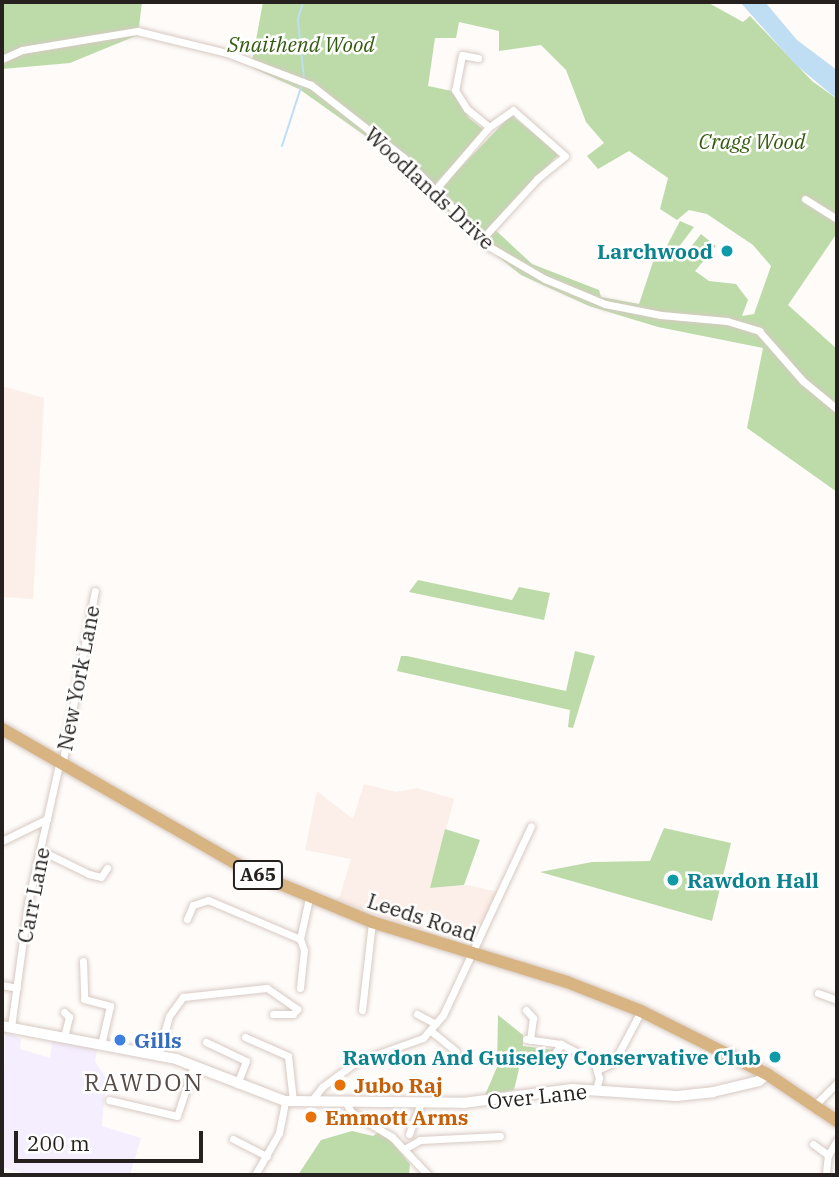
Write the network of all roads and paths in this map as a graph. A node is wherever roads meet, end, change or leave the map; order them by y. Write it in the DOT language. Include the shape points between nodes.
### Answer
graph roads {
  1 [pos="478,58"];
  2 [pos="2,59"];
  3 [pos="489,127"];
  4 [pos="435,190"];
  5 [pos="805,199"];
  6 [pos="837,219"];
  7 [pos="482,239"];
  8 [pos="837,409"];
  9 [pos="95,592"];
  10 [pos="2,729"];
  11 [pos="61,765"];
  12 [pos="47,820"];
  13 [pos="531,826"];
  14 [pos="2,841"];
  15 [pos="42,851"];
  16 [pos="107,868"];
  17 [pos="309,898"];
  18 [pos="187,919"];
  19 [pos="372,922"];
  20 [pos="300,939"];
  21 [pos="470,954"];
  22 [pos="83,961"];
  23 [pos="2,985"];
  24 [pos="17,988"];
  25 [pos="300,988"];
  26 [pos="818,993"];
  27 [pos="837,1000"];
  28 [pos="362,1010"];
  29 [pos="526,1010"];
  30 [pos="641,1011"];
  31 [pos="64,1012"];
  32 [pos="273,1014"];
  33 [pos="417,1014"];
  34 [pos="7,1026"];
  35 [pos="434,1027"];
  36 [pos="245,1037"];
  37 [pos="64,1038"];
  38 [pos="206,1042"];
  39 [pos="561,1044"];
  40 [pos="101,1045"];
  41 [pos="456,1051"];
  42 [pos="158,1055"];
  43 [pos="536,1059"];
  44 [pos="194,1065"];
  45 [pos="597,1070"];
  46 [pos="768,1074"];
  47 [pos="837,1083"];
  48 [pos="237,1084"];
  49 [pos="596,1090"];
  50 [pos="109,1100"];
  51 [pos="312,1100"];
  52 [pos="289,1101"];
  53 [pos="345,1101"];
  54 [pos="421,1103"];
  55 [pos="816,1104"];
  56 [pos="837,1121"];
  57 [pos="409,1134"];
  58 [pos="500,1136"];
  59 [pos="233,1139"];
  60 [pos="837,1140"];
  61 [pos="813,1144"];
  62 [pos="404,1149"];
  63 [pos="828,1155"];
  64 [pos="267,1156"];
  65 [pos="826,1173"];
  66 [pos="255,1175"];
  67 [pos="428,1175"];
  1 -- 3 [label="street" via="463,55 455,90 467,109"];
  2 -- 4 [label="street, Woodlands Drive" via="22,50 137,31 227,53 303,82 403,157"];
  3 -- 4 [label="street"];
  3 -- 7 [label="street" via="517,111 565,156 537,179"];
  4 -- 7 [label="street, Woodlands Drive"];
  5 -- 6 [label="street"];
  7 -- 8 [label="street, Woodlands Drive" via="545,279 605,304 727,321 759,331 803,381"];
  9 -- 11 [label="street, New York Lane"];
  10 -- 11 [label="main road, Leeds Road / A65"];
  11 -- 12 [label="street, Carr Lane"];
  11 -- 17 [label="main road, Leeds Road / A65" via="201,846"];
  12 -- 14 [label="street"];
  12 -- 15 [label="street, Carr Lane"];
  13 -- 21 [label="street"];
  15 -- 16 [label="street" via="89,874 102,877"];
  15 -- 24 [label="street, Carr Lane" via="28,903"];
  17 -- 19 [label="main road, Leeds Road / A65"];
  17 -- 20 [label="street"];
  18 -- 20 [label="street" via="193,905 208,901"];
  19 -- 21 [label="main road, Leeds Road / A65"];
  19 -- 28 [label="street"];
  20 -- 25 [label="street" via="304,950"];
  21 -- 30 [label="main road, Leeds Road / A65" via="567,982"];
  21 -- 35 [label="street" via="453,997"];
  22 -- 40 [label="street" via="84,999 110,1006"];
  23 -- 24 [label="street"];
  24 -- 34 [label="street, Carr Lane"];
  26 -- 27 [label="street"];
  29 -- 39 [label="street" via="533,1018 528,1040"];
  30 -- 45 [label="street" via="614,1062"];
  30 -- 46 [label="main road, Leeds Road / A65"];
  31 -- 37 [label="street" via="69,1017"];
  32 -- 42 [label="street" via="297,1012 295,1004 278,1000 282,992 261,987 183,997 169,1016"];
  33 -- 35 [label="street"];
  34 -- 37 [label="street"];
  35 -- 41 [label="street"];
  35 -- 51 [label="street" via="423,1038 356,1062"];
  36 -- 52 [label="street" via="288,1056"];
  37 -- 40 [label="street"];
  38 -- 48 [label="street" via="246,1061"];
  39 -- 43 [label="street" via="552,1058"];
  39 -- 45 [label="street" via="594,1061"];
  40 -- 42 [label="street"];
  42 -- 44 [label="street"];
  44 -- 48 [label="street"];
  44 -- 50 [label="street" via="177,1116"];
  45 -- 49 [label="street"];
  46 -- 49 [label="street, Over Lane" via="736,1086 677,1096"];
  46 -- 55 [label="main road, Leeds Road / A65"];
  47 -- 55 [label="street"];
  48 -- 52 [label="street"];
  49 -- 54 [label="street, Over Lane" via="545,1091 490,1102"];
  51 -- 52 [label="street, Over Lane"];
  51 -- 53 [label="street, Over Lane"];
  52 -- 64 [label="street"];
  53 -- 54 [label="street, Over Lane"];
  53 -- 62 [label="street" via="351,1112"];
  54 -- 57 [label="street"];
  55 -- 56 [label="main road, Leeds Road / A65"];
  58 -- 62 [label="street" via="426,1139"];
  59 -- 64 [label="street"];
  60 -- 63 [label="street"];
  61 -- 63 [label="street"];
  62 -- 67 [label="street"];
  63 -- 65 [label="street"];
  64 -- 66 [label="street"];
}
